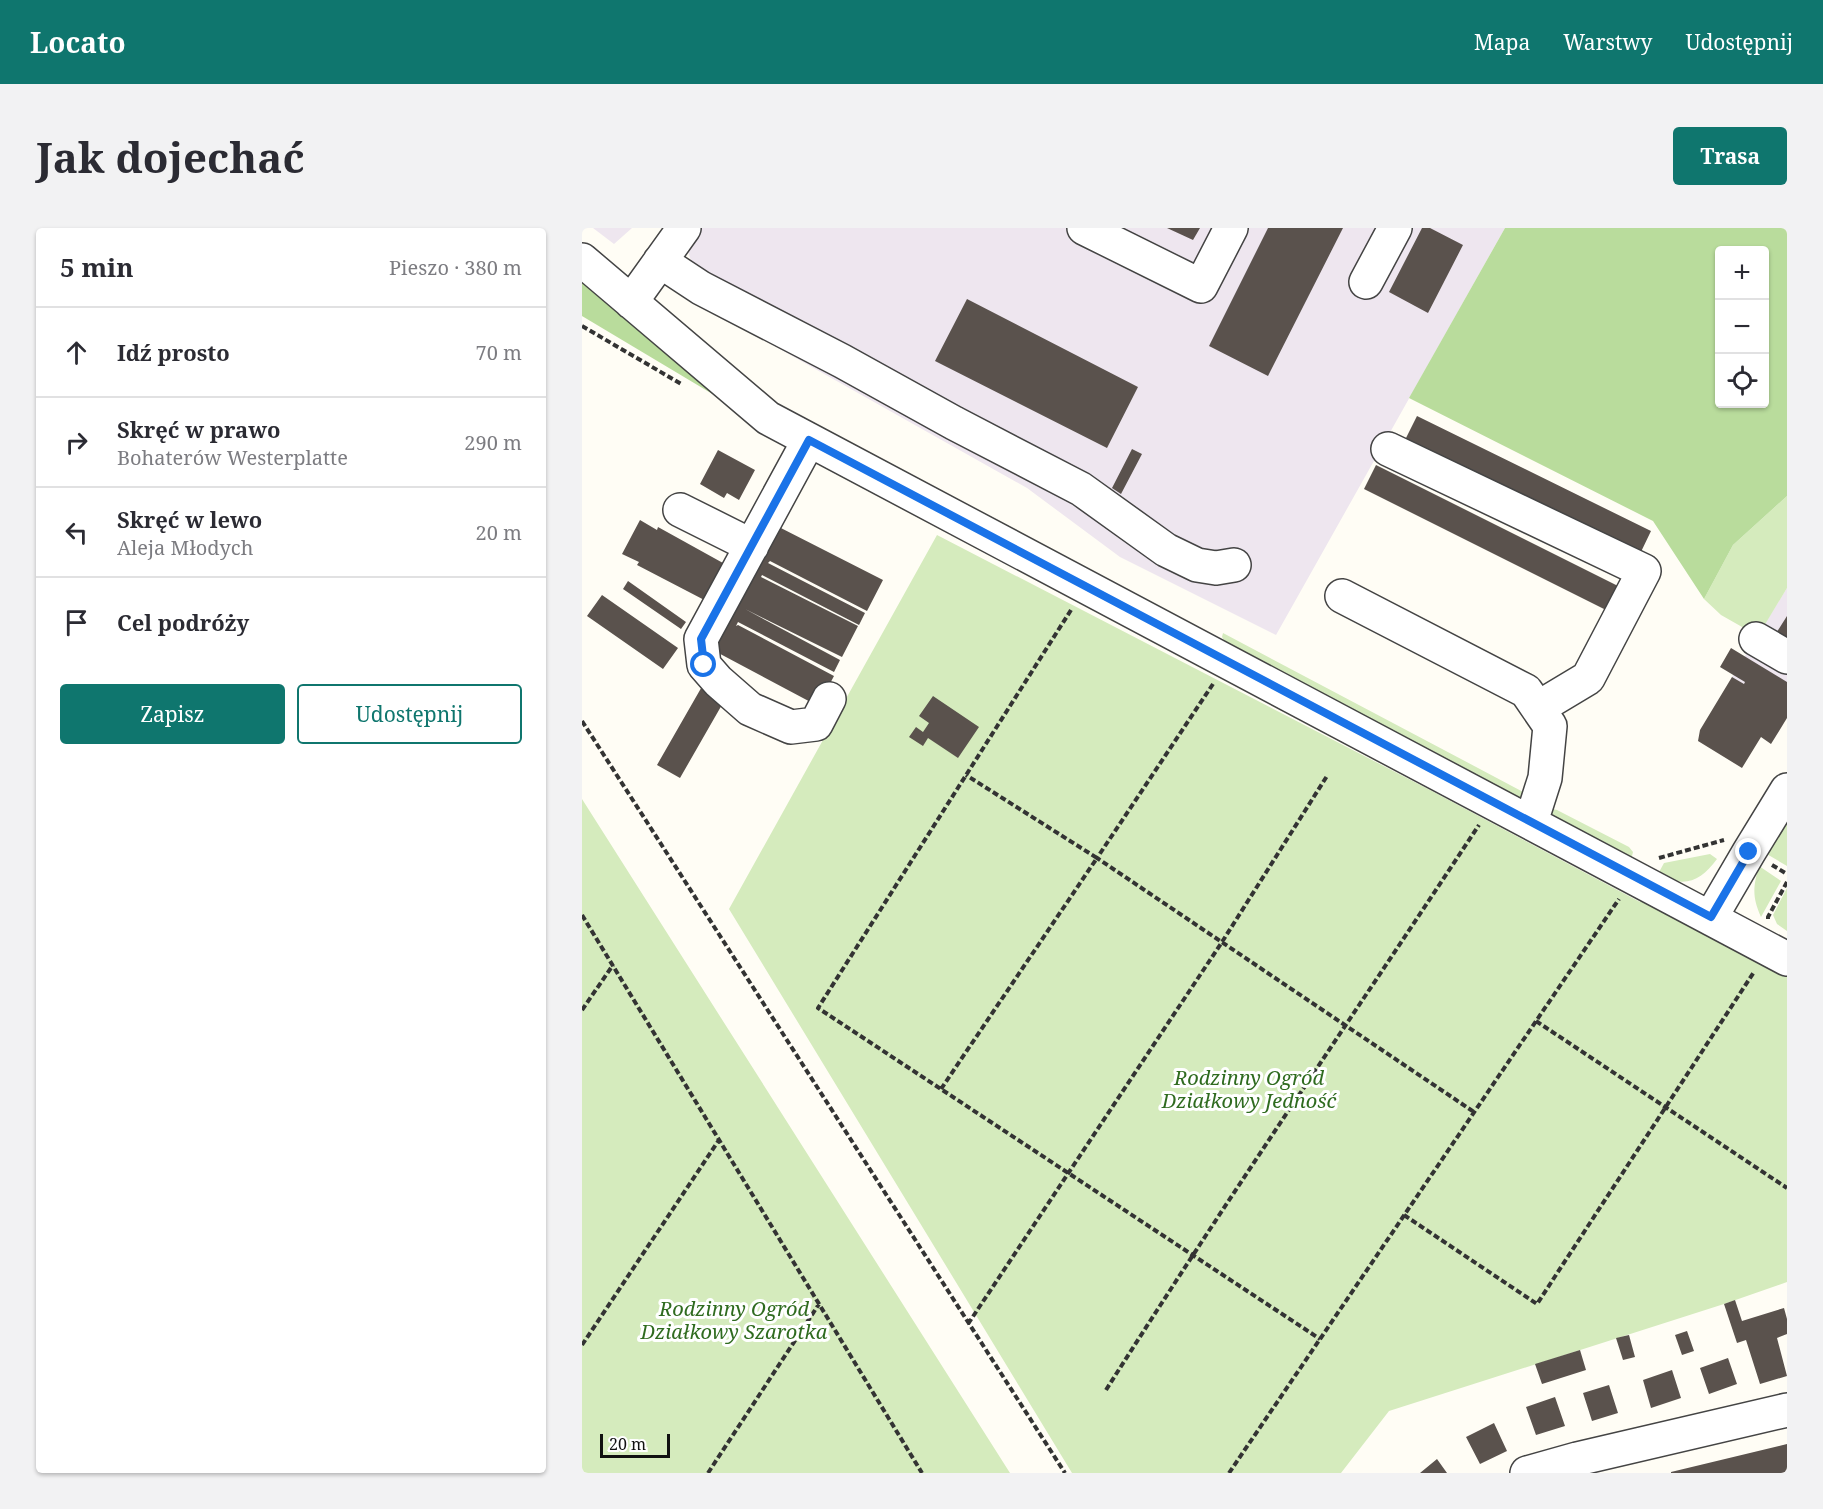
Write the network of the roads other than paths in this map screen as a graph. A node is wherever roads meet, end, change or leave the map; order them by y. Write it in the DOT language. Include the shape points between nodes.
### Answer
graph roads {
  1 [pos="684,228"];
  2 [pos="1084,228"];
  3 [pos="1231,228"];
  4 [pos="1395,228"];
  5 [pos="582,260"];
  6 [pos="660,261"];
  7 [pos="1366,282"];
  8 [pos="631,302"];
  9 [pos="809,440"];
  10 [pos="1388,449"];
  11 [pos="680,510"];
  12 [pos="752,546"];
  13 [pos="1234,565"];
  14 [pos="1342,596"];
  15 [pos="1756,639"];
  16 [pos="1787,657"];
  17 [pos="828,699"];
  18 [pos="1538,708"];
  19 [pos="1787,790"];
  20 [pos="1531,822"];
  21 [pos="1711,917"];
  22 [pos="1787,959"];
  23 [pos="1787,1410"];
  24 [pos="1581,1466"];
  25 [pos="1527,1473"];
  1 -- 6 [label="street"];
  2 -- 3 [label="street" via="1201,286"];
  4 -- 7 [label="street"];
  5 -- 8 [label="street"];
  6 -- 8 [label="street"];
  6 -- 13 [label="street" via="701,288 1081,489 1166,550 1197,565"];
  8 -- 9 [label="street" via="768,418"];
  9 -- 12 [label="street"];
  9 -- 20 [label="street"];
  10 -- 18 [label="street" via="1644,571 1588,678"];
  11 -- 12 [label="street"];
  12 -- 17 [label="street" via="701,639 704,665 750,709 791,727 816,724"];
  14 -- 18 [label="street" via="1526,691"];
  15 -- 16 [label="street"];
  18 -- 20 [label="street" via="1550,726 1545,778"];
  19 -- 21 [label="street"];
  20 -- 21 [label="street"];
  21 -- 22 [label="street"];
  23 -- 24 [label="street"];
  24 -- 25 [label="street"];
}
